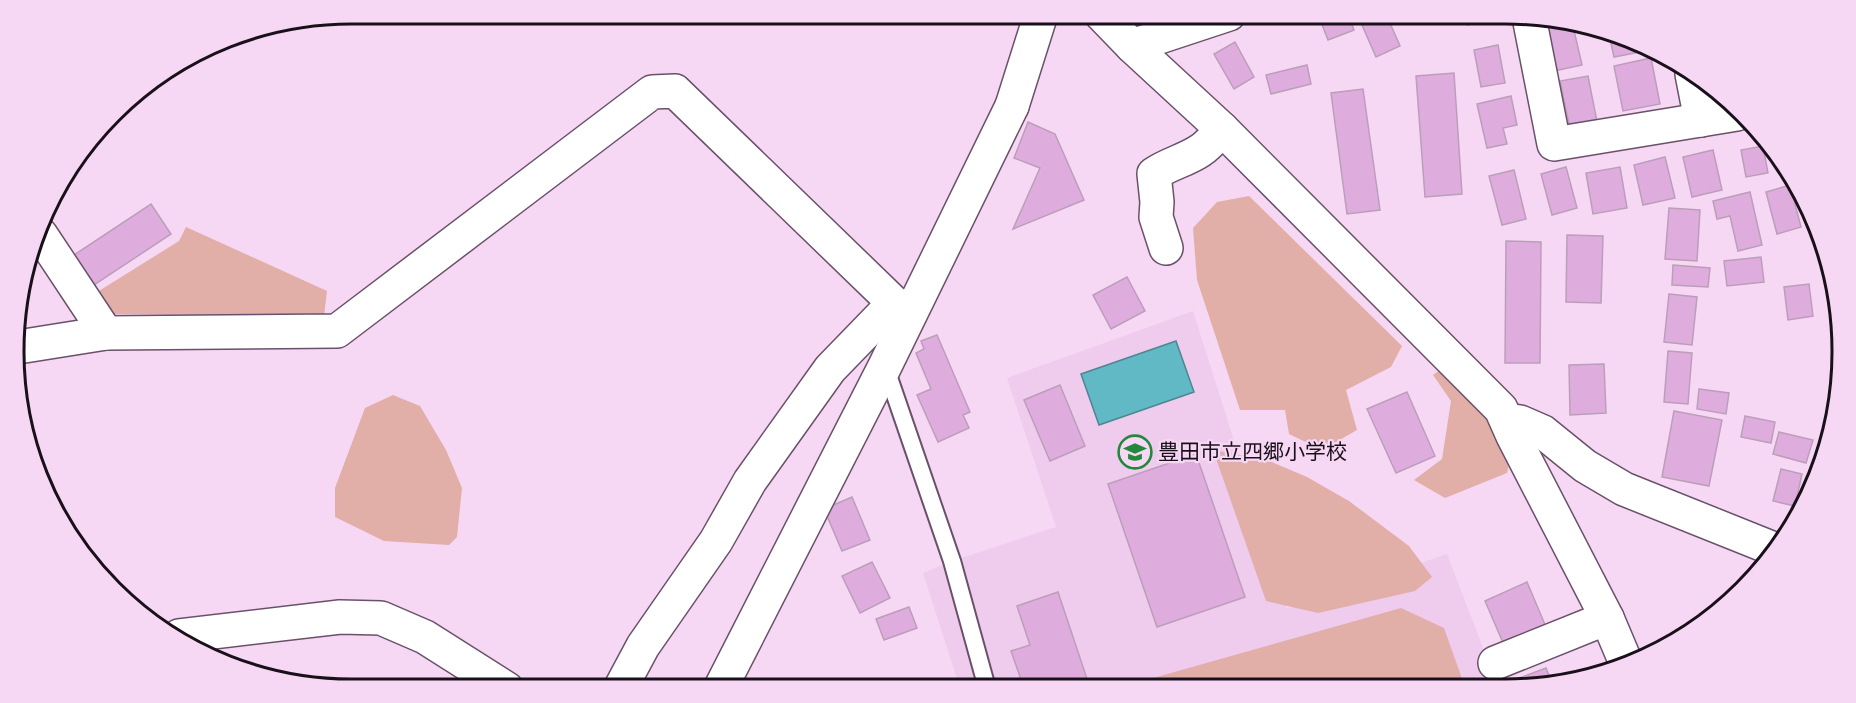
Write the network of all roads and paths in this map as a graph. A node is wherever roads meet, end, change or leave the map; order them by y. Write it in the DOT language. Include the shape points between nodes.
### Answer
graph roads {
  1 [pos="1038,24"];
  2 [pos="1111,24"];
  3 [pos="1199,24"];
  4 [pos="1532,26"];
  5 [pos="1132,46"];
  6 [pos="1694,85"];
  7 [pos="1731,115"];
  8 [pos="1701,120"];
  9 [pos="1221,129"];
  10 [pos="44,239"];
  11 [pos="1166,248"];
  12 [pos="902,307"];
  13 [pos="106,333"];
  14 [pos="24,345"];
  15 [pos="885,366"];
  16 [pos="1507,420"];
  17 [pos="1767,546"];
  18 [pos="1607,618"];
  19 [pos="188,635"];
  20 [pos="1623,657"];
  21 [pos="1495,663"];
  22 [pos="491,679"];
  23 [pos="625,679"];
  24 [pos="725,679"];
  25 [pos="985,679"];
  1 -- 12 [label="street" via="1012,105"];
  2 -- 5 [label="street"];
  3 -- 5 [label="street"];
  4 -- 8 [label="street" via="1554,144"];
  5 -- 9 [label="street"];
  6 -- 8 [label="street"];
  7 -- 8 [label="street"];
  9 -- 11 [label="street" via="1199,152 1154,174 1156,217"];
  9 -- 16 [label="street" via="1501,408"];
  10 -- 13 [label="street"];
  12 -- 13 [label="street" via="675,91 652,92 337,331"];
  12 -- 15 [label="street"];
  12 -- 23 [label="street" via="830,369 750,481 716,542 643,646"];
  13 -- 14 [label="street"];
  15 -- 24 [label="street"];
  15 -- 25 [label="lane" via="952,561"];
  16 -- 17 [label="street" via="1543,432 1586,466 1624,489"];
  16 -- 18 [label="street"];
  18 -- 20 [label="street"];
  18 -- 21 [label="street"];
  19 -- 22 [label="street" via="340,616 381,618 424,637"];
}
